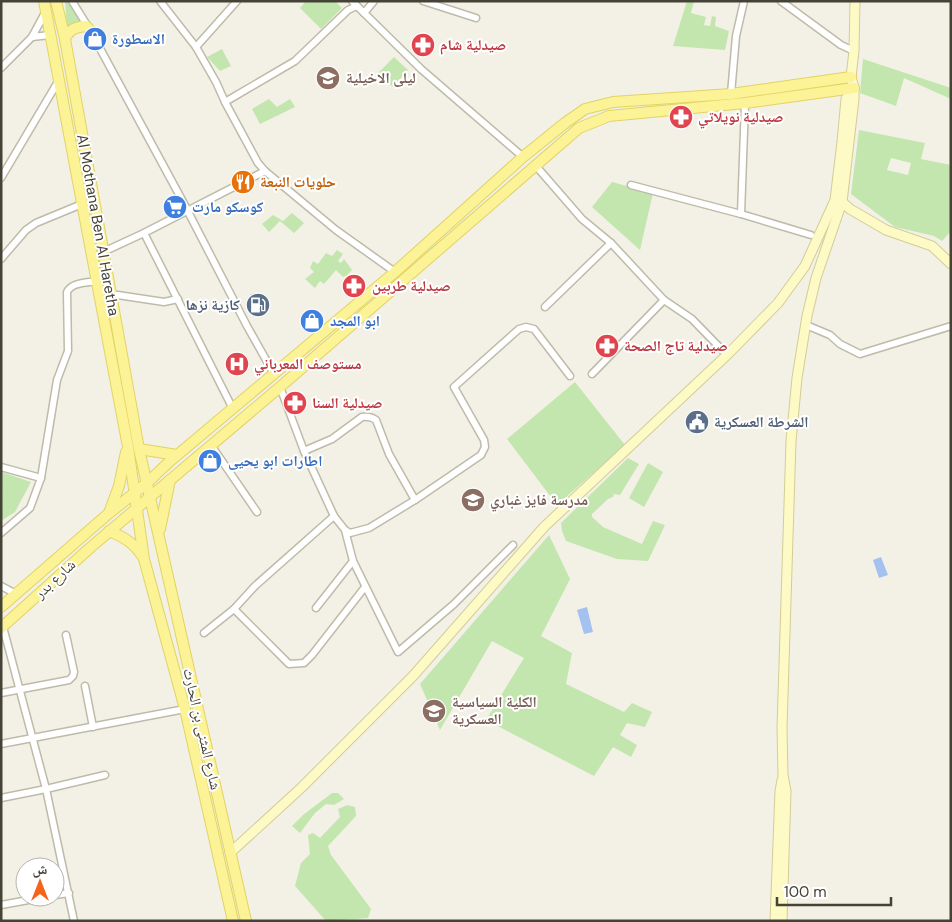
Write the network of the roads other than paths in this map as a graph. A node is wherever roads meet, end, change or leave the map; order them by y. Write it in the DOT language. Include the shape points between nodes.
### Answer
graph roads {
  1 [pos="56,1"];
  2 [pos="72,1"];
  3 [pos="160,1"];
  4 [pos="237,1"];
  5 [pos="374,1"];
  6 [pos="424,1"];
  7 [pos="744,1"];
  8 [pos="780,1"];
  9 [pos="855,1"];
  10 [pos="354,4"];
  11 [pos="45,6"];
  12 [pos="364,13"];
  13 [pos="476,18"];
  14 [pos="90,30"];
  15 [pos="50,35"];
  16 [pos="32,37"];
  17 [pos="65,39"];
  18 [pos="196,47"];
  19 [pos="854,51"];
  20 [pos="1,68"];
  21 [pos="851,77"];
  22 [pos="59,80"];
  23 [pos="854,88"];
  24 [pos="731,94"];
  25 [pos="225,102"];
  26 [pos="745,103"];
  27 [pos="524,158"];
  28 [pos="536,166"];
  29 [pos="265,170"];
  30 [pos="1,178"];
  31 [pos="630,185"];
  32 [pos="483,194"];
  33 [pos="842,202"];
  34 [pos="82,204"];
  35 [pos="492,204"];
  36 [pos="188,211"];
  37 [pos="741,214"];
  38 [pos="144,233"];
  39 [pos="811,235"];
  40 [pos="611,243"];
  41 [pos="104,252"];
  42 [pos="1,259"];
  43 [pos="951,264"];
  44 [pos="395,272"];
  45 [pos="97,281"];
  46 [pos="111,294"];
  47 [pos="178,299"];
  48 [pos="664,300"];
  49 [pos="545,307"];
  50 [pos="806,326"];
  51 [pos="951,326"];
  52 [pos="727,355"];
  53 [pos="274,374"];
  54 [pos="592,374"];
  55 [pos="570,376"];
  56 [pos="280,387"];
  57 [pos="232,409"];
  58 [pos="211,445"];
  59 [pos="128,447"];
  60 [pos="139,449"];
  61 [pos="304,451"];
  62 [pos="177,455"];
  63 [pos="1,467"];
  64 [pos="41,478"];
  65 [pos="170,480"];
  66 [pos="147,483"];
  67 [pos="135,492"];
  68 [pos="150,496"];
  69 [pos="415,500"];
  70 [pos="136,508"];
  71 [pos="256,512"];
  72 [pos="108,514"];
  73 [pos="334,516"];
  74 [pos="109,530"];
  75 [pos="345,530"];
  76 [pos="1,533"];
  77 [pos="83,536"];
  78 [pos="158,538"];
  79 [pos="513,545"];
  80 [pos="91,546"];
  81 [pos="144,559"];
  82 [pos="353,561"];
  83 [pos="1,586"];
  84 [pos="365,587"];
  85 [pos="16,594"];
  86 [pos="1,607"];
  87 [pos="316,608"];
  88 [pos="234,609"];
  89 [pos="2,627"];
  90 [pos="204,633"];
  91 [pos="66,635"];
  92 [pos="85,686"];
  93 [pos="19,690"];
  94 [pos="1,693"];
  95 [pos="185,709"];
  96 [pos="93,728"];
  97 [pos="33,738"];
  98 [pos="1,744"];
  99 [pos="105,775"];
  100 [pos="783,775"];
  101 [pos="46,789"];
  102 [pos="1,798"];
  103 [pos="230,853"];
  104 [pos="69,893"];
  105 [pos="65,894"];
  106 [pos="15,902"];
  107 [pos="1,905"];
  108 [pos="74,921"];
  109 [pos="233,921"];
  110 [pos="246,921"];
  111 [pos="775,921"];
  112 [pos="782,921"];
  1 -- 17 [label="main road, Al Mothana Ben Al Haretha"];
  2 -- 14 [label="street"];
  3 -- 18 [label="street"];
  4 -- 18 [label="street"];
  5 -- 12 [label="street"];
  6 -- 13 [label="street"];
  7 -- 24 [label="street" via="736,36"];
  8 -- 19 [label="street"];
  9 -- 19 [label="main road"];
  10 -- 12 [label="street"];
  10 -- 25 [label="street" via="295,61"];
  11 -- 15 [label="main road, شارع المثنى بن الحارث"];
  11 -- 16 [label="street"];
  12 -- 27 [label="street" via="421,69"];
  14 -- 17 [label="main road" via="86,26 75,27"];
  14 -- 36 [label="street"];
  15 -- 16 [label="street"];
  15 -- 22 [label="main road, شارع المثنى بن الحارث"];
  16 -- 20 [label="street"];
  17 -- 41 [label="main road, Al Mothana Ben Al Haretha"];
  18 -- 25 [label="street"];
  19 -- 21 [label="main road"];
  21 -- 23 [label="main road"];
  21 -- 24 [label="main road, شارع بدر"];
  22 -- 30 [label="street"];
  22 -- 34 [label="main road, شارع المثنى بن الحارث"];
  23 -- 26 [label="main road, شارع بدر"];
  23 -- 33 [label="main road"];
  23 -- 52 [label="main road" via="846,99 835,200 805,266 778,303"];
  24 -- 27 [label="main road, شارع بدر" via="613,102 585,109"];
  25 -- 29 [label="street"];
  26 -- 28 [label="main road, شارع بدر" via="609,116 579,128"];
  26 -- 37 [label="street"];
  27 -- 32 [label="main road, شارع بدر"];
  28 -- 35 [label="main road, شارع بدر"];
  28 -- 40 [label="street" via="582,219"];
  29 -- 36 [label="street"];
  29 -- 44 [label="street" via="336,230"];
  31 -- 37 [label="street"];
  32 -- 35 [label="main road"];
  32 -- 44 [label="main road, شارع بدر"];
  33 -- 43 [label="main road" via="886,230 932,246"];
  33 -- 50 [label="main road" via="816,278"];
  34 -- 42 [label="street" via="36,223"];
  34 -- 45 [label="main road, شارع المثنى بن الحارث"];
  35 -- 56 [label="main road, شارع بدر"];
  36 -- 38 [label="street"];
  36 -- 53 [label="street"];
  37 -- 39 [label="street"];
  38 -- 41 [label="street"];
  38 -- 47 [label="street"];
  40 -- 48 [label="street"];
  40 -- 49 [label="street"];
  41 -- 46 [label="main road, Al Mothana Ben Al Haretha"];
  44 -- 53 [label="main road, شارع بدر"];
  45 -- 59 [label="main road, شارع المثنى بن الحارث"];
  45 -- 64 [label="street" via="74,285 67,292 68,351 57,380"];
  46 -- 47 [label="street" via="164,302"];
  46 -- 60 [label="main road, Al Mothana Ben Al Haretha"];
  47 -- 57 [label="street"];
  48 -- 52 [label="street" via="692,319"];
  48 -- 54 [label="street"];
  50 -- 51 [label="street" via="830,335 860,354"];
  50 -- 100 [label="main road" via="791,441"];
  52 -- 103 [label="main road" via="544,527 413,676 301,788"];
  53 -- 56 [label="main road"];
  53 -- 57 [label="main road, شارع بدر"];
  55 -- 69 [label="street" via="534,329 519,329 454,387 484,440 484,451"];
  56 -- 58 [label="main road, شارع بدر"];
  56 -- 61 [label="street"];
  57 -- 62 [label="main road, شارع بدر"];
  58 -- 65 [label="main road, شارع بدر"];
  58 -- 71 [label="street"];
  59 -- 67 [label="main road, شارع المثنى بن الحارث"];
  59 -- 72 [label="main road" via="119,486"];
  60 -- 62 [label="main road"];
  60 -- 66 [label="main road, Al Mothana Ben Al Haretha"];
  61 -- 69 [label="street" via="332,439 362,417 373,418"];
  61 -- 73 [label="street"];
  62 -- 66 [label="main road, شارع بدر"];
  63 -- 64 [label="street"];
  64 -- 76 [label="street" via="30,508"];
  65 -- 68 [label="main road, شارع بدر"];
  65 -- 78 [label="main road"];
  66 -- 67 [label="main road, شارع بدر"];
  66 -- 68 [label="main road, Al Mothana Ben Al Haretha"];
  67 -- 70 [label="main road, شارع المثنى بن الحارث"];
  67 -- 72 [label="main road, شارع بدر"];
  68 -- 70 [label="main road, شارع بدر"];
  68 -- 78 [label="main road, شارع المثنى بن الحارث"];
  69 -- 75 [label="street" via="369,528 350,533"];
  70 -- 74 [label="main road, شارع بدر"];
  70 -- 81 [label="main road, شارع المثنى بن الحارث"];
  72 -- 77 [label="main road, شارع بدر"];
  73 -- 75 [label="street"];
  73 -- 88 [label="street" via="255,586"];
  74 -- 80 [label="main road, شارع بدر"];
  74 -- 81 [label="main road" via="126,538"];
  75 -- 82 [label="street"];
  77 -- 80 [label="main road"];
  77 -- 85 [label="main road, شارع بدر"];
  78 -- 103 [label="main road, شارع المثنى بن الحارث"];
  79 -- 84 [label="street" via="454,604 398,652"];
  80 -- 89 [label="main road, شارع بدر"];
  81 -- 95 [label="main road, شارع المثنى بن الحارث"];
  82 -- 84 [label="street"];
  82 -- 87 [label="street"];
  83 -- 85 [label="street"];
  84 -- 88 [label="street" via="304,663 289,664"];
  85 -- 86 [label="main road, شارع بدر"];
  88 -- 90 [label="street"];
  89 -- 93 [label="street"];
  91 -- 93 [label="street" via="73,676 69,680"];
  92 -- 96 [label="street"];
  93 -- 94 [label="street"];
  93 -- 97 [label="street"];
  95 -- 96 [label="street"];
  95 -- 109 [label="main road, شارع المثنى بن الحارث"];
  96 -- 97 [label="street"];
  97 -- 98 [label="street"];
  97 -- 101 [label="street"];
  99 -- 101 [label="street"];
  100 -- 111 [label="main road"];
  100 -- 112 [label="main road" via="786,791"];
  101 -- 102 [label="street"];
  101 -- 104 [label="street"];
  103 -- 110 [label="main road, شارع المثنى بن الحارث"];
  104 -- 105 [label="street"];
  104 -- 108 [label="street"];
  106 -- 107 [label="street"];
}
